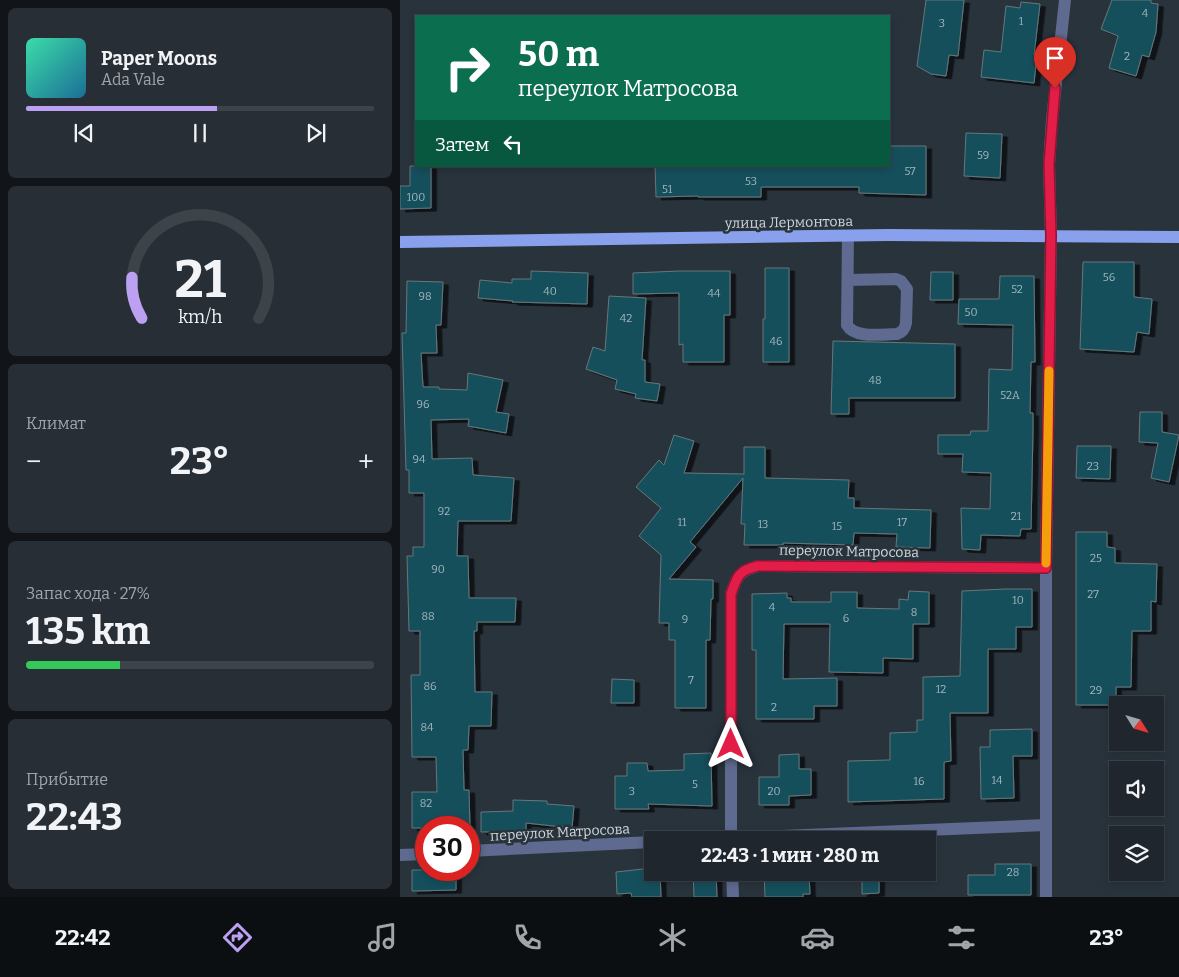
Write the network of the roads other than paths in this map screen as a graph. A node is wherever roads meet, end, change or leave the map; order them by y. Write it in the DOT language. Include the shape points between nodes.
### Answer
graph roads {
  1 [pos="1065,0"];
  2 [pos="848,236"];
  3 [pos="1051,236"];
  4 [pos="1179,237"];
  5 [pos="400,242"];
  6 [pos="848,280"];
  7 [pos="1046,568"];
  8 [pos="1046,825"];
  9 [pos="731,831"];
  10 [pos="911,831"];
  11 [pos="644,842"];
  12 [pos="480,850"];
  13 [pos="415,854"];
  14 [pos="400,855"];
  15 [pos="732,881"];
  16 [pos="733,897"];
  17 [pos="1046,897"];
  1 -- 3 [label="street" via="1050,156"];
  2 -- 3 [label="main road, улица Лермонтова"];
  2 -- 5 [label="main road, улица Лермонтова"];
  2 -- 6 [label="street"];
  3 -- 4 [label="main road, улица Лермонтова"];
  3 -- 7 [label="street"];
  6 -- 6 [label="street" via="846,325 849,329 859,334 902,332 906,323 905,285 896,279"];
  7 -- 8 [label="street"];
  7 -- 9 [label="street, переулок Матросова" via="758,566 744,569 735,580 731,594"];
  8 -- 10 [label="street"];
  8 -- 17 [label="street"];
  11 -- 12 [label="street, переулок Матросова"];
  13 -- 14 [label="street"];
  15 -- 16 [label="street"];
}
